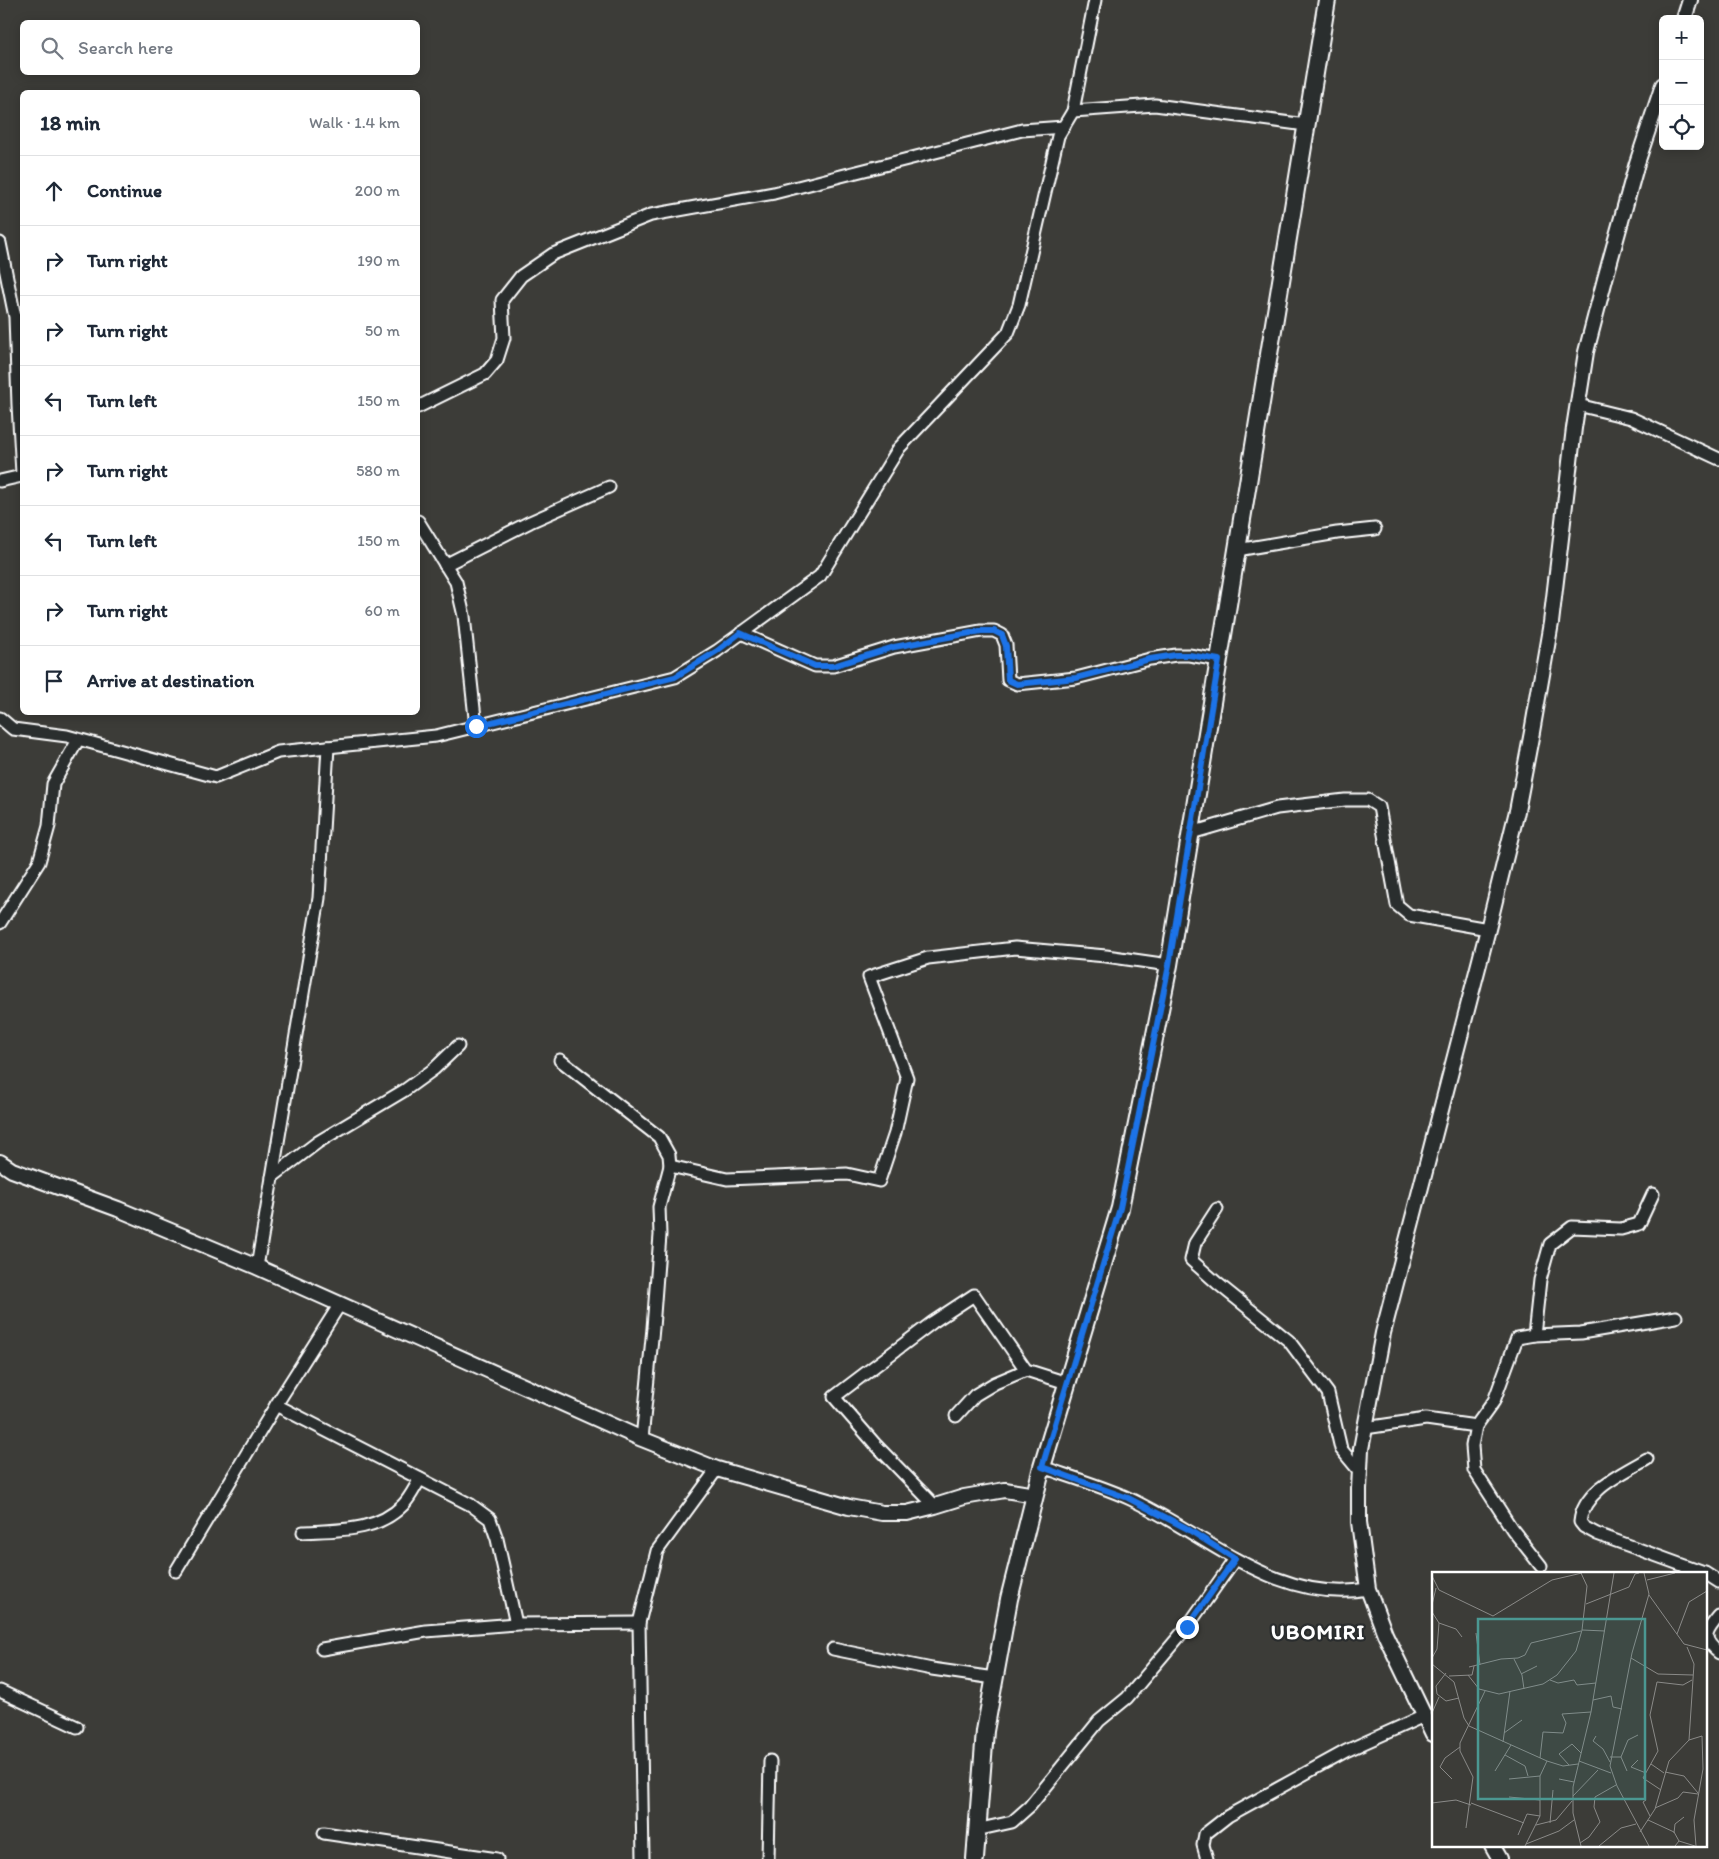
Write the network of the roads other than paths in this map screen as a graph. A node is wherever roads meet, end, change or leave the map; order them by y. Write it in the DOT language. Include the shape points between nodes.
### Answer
graph roads {
  1 [pos="1095,0"];
  2 [pos="1327,0"];
  3 [pos="1690,0"];
  4 [pos="1685,15"];
  5 [pos="1659,97"];
  6 [pos="1073,112"];
  7 [pos="1306,125"];
  8 [pos="1064,127"];
  9 [pos="0,243"];
  10 [pos="1578,405"];
  11 [pos="420,406"];
  12 [pos="20,440"];
  13 [pos="1719,459"];
  14 [pos="20,476"];
  15 [pos="0,481"];
  16 [pos="609,488"];
  17 [pos="420,524"];
  18 [pos="1375,529"];
  19 [pos="1237,550"];
  20 [pos="445,565"];
  21 [pos="740,633"];
  22 [pos="1219,660"];
  23 [pos="0,718"];
  24 [pos="476,726"];
  25 [pos="78,740"];
  26 [pos="328,747"];
  27 [pos="1190,833"];
  28 [pos="0,923"];
  29 [pos="1488,929"];
  30 [pos="1169,965"];
  31 [pos="458,1046"];
  32 [pos="560,1060"];
  33 [pos="0,1162"];
  34 [pos="670,1166"];
  35 [pos="272,1177"];
  36 [pos="1653,1194"];
  37 [pos="1217,1209"];
  38 [pos="257,1267"];
  39 [pos="340,1304"];
  40 [pos="1676,1317"];
  41 [pos="1534,1335"];
  42 [pos="1026,1370"];
  43 [pos="1067,1383"];
  44 [pos="276,1405"];
  45 [pos="956,1416"];
  46 [pos="1476,1426"];
  47 [pos="1366,1428"];
  48 [pos="642,1439"];
  49 [pos="1646,1459"];
  50 [pos="1042,1467"];
  51 [pos="718,1469"];
  52 [pos="1360,1472"];
  53 [pos="420,1479"];
  54 [pos="1035,1495"];
  55 [pos="935,1506"];
  56 [pos="303,1532"];
  57 [pos="1235,1559"];
  58 [pos="1542,1566"];
  59 [pos="176,1571"];
  60 [pos="1702,1572"];
  61 [pos="1706,1574"];
  62 [pos="1719,1582"];
  63 [pos="1368,1589"];
  64 [pos="1719,1616"];
  65 [pos="639,1623"];
  66 [pos="516,1624"];
  67 [pos="322,1649"];
  68 [pos="833,1649"];
  69 [pos="1719,1654"];
  70 [pos="994,1678"];
  71 [pos="0,1691"];
  72 [pos="1424,1716"];
  73 [pos="76,1727"];
  74 [pos="1432,1732"];
  75 [pos="770,1761"];
  76 [pos="976,1830"];
  77 [pos="324,1833"];
  78 [pos="1493,1846"];
  79 [pos="490,1858"];
  80 [pos="643,1859"];
  81 [pos="768,1859"];
  82 [pos="975,1859"];
  83 [pos="1207,1859"];
  84 [pos="1500,1859"];
  1 -- 6 [label="street"];
  2 -- 7 [label="main road"];
  3 -- 4 [label="street"];
  5 -- 10 [label="street" via="1604,279 1586,352"];
  6 -- 7 [label="street" via="1155,106"];
  6 -- 8 [label="street"];
  7 -- 19 [label="main road"];
  8 -- 11 [label="street" via="1022,130 774,192 651,215 553,254 521,276 502,300 504,338 497,360 485,374"];
  8 -- 21 [label="street" via="1058,136 1019,305 1008,333 899,448 820,576"];
  9 -- 12 [label="street" via="15,316"];
  10 -- 13 [label="street" via="1631,418"];
  10 -- 29 [label="street" via="1550,623 1532,732"];
  14 -- 15 [label="street"];
  16 -- 20 [label="street" via="530,522"];
  17 -- 20 [label="street"];
  18 -- 19 [label="street"];
  19 -- 22 [label="main road"];
  20 -- 24 [label="street" via="456,582 464,616"];
  21 -- 22 [label="street" via="824,667 894,647 994,631 1002,635 1006,646 1008,680 1017,684 1076,678 1176,655"];
  21 -- 24 [label="street" via="675,677"];
  22 -- 27 [label="main road"];
  23 -- 25 [label="street" via="13,729"];
  24 -- 26 [label="street" via="436,736"];
  25 -- 26 [label="street" via="216,777 278,752"];
  25 -- 28 [label="street" via="53,784 49,826 39,862"];
  26 -- 35 [label="street" via="319,898"];
  27 -- 29 [label="street" via="1277,808 1368,800 1379,807 1397,905 1409,915"];
  27 -- 30 [label="main road"];
  29 -- 47 [label="street" via="1384,1333"];
  30 -- 34 [label="street" via="1015,948 928,958 869,977 907,1078 895,1133 879,1181 847,1174 727,1179"];
  30 -- 43 [label="main road" via="1120,1208"];
  31 -- 35 [label="street" via="434,1069 318,1142"];
  32 -- 34 [label="street" via="659,1137 669,1155"];
  33 -- 38 [label="street" via="12,1170 118,1209"];
  34 -- 48 [label="street" via="659,1207 654,1328"];
  35 -- 38 [label="street"];
  36 -- 41 [label="street" via="1639,1224 1622,1229 1572,1227 1550,1244 1540,1280"];
  37 -- 52 [label="street" via="1195,1242 1191,1260 1289,1340 1328,1393 1341,1449"];
  38 -- 39 [label="street"];
  39 -- 44 [label="street"];
  39 -- 48 [label="street"];
  40 -- 41 [label="street" via="1581,1333"];
  41 -- 46 [label="street" via="1517,1338 1494,1401"];
  42 -- 43 [label="street"];
  42 -- 45 [label="street" via="975,1395"];
  42 -- 55 [label="street" via="974,1295 834,1397"];
  43 -- 50 [label="main road"];
  44 -- 53 [label="street"];
  44 -- 59 [label="street"];
  46 -- 47 [label="street" via="1426,1419"];
  46 -- 58 [label="street" via="1472,1446 1474,1470 1512,1529"];
  47 -- 52 [label="street"];
  48 -- 51 [label="street"];
  49 -- 60 [label="street" via="1605,1484 1586,1504 1580,1522 1584,1528 1597,1534"];
  50 -- 54 [label="main road"];
  50 -- 57 [label="street" via="1128,1498 1186,1528"];
  51 -- 55 [label="street" via="849,1507 882,1513 907,1513"];
  51 -- 65 [label="street" via="657,1551"];
  52 -- 63 [label="street" via="1359,1522"];
  53 -- 56 [label="street" via="404,1504 372,1525"];
  53 -- 66 [label="street" via="471,1505 490,1519"];
  54 -- 55 [label="street" via="1005,1490"];
  54 -- 70 [label="main road"];
  57 -- 63 [label="street" via="1304,1588 1348,1592"];
  57 -- 76 [label="street" via="1187,1627 1127,1698 1099,1721 1030,1806 1012,1822"];
  61 -- 62 [label="street"];
  63 -- 72 [label="street" via="1385,1634"];
  64 -- 69 [label="street" via="1706,1637"];
  65 -- 66 [label="street"];
  65 -- 80 [label="street"];
  66 -- 67 [label="street" via="426,1631"];
  68 -- 70 [label="street" via="932,1670"];
  70 -- 76 [label="main road" via="985,1731"];
  71 -- 73 [label="street"];
  72 -- 74 [label="street"];
  72 -- 83 [label="street" via="1346,1751 1228,1816 1205,1834 1203,1845"];
  75 -- 81 [label="street"];
  76 -- 82 [label="main road"];
  77 -- 79 [label="street"];
  78 -- 84 [label="street"];
}
